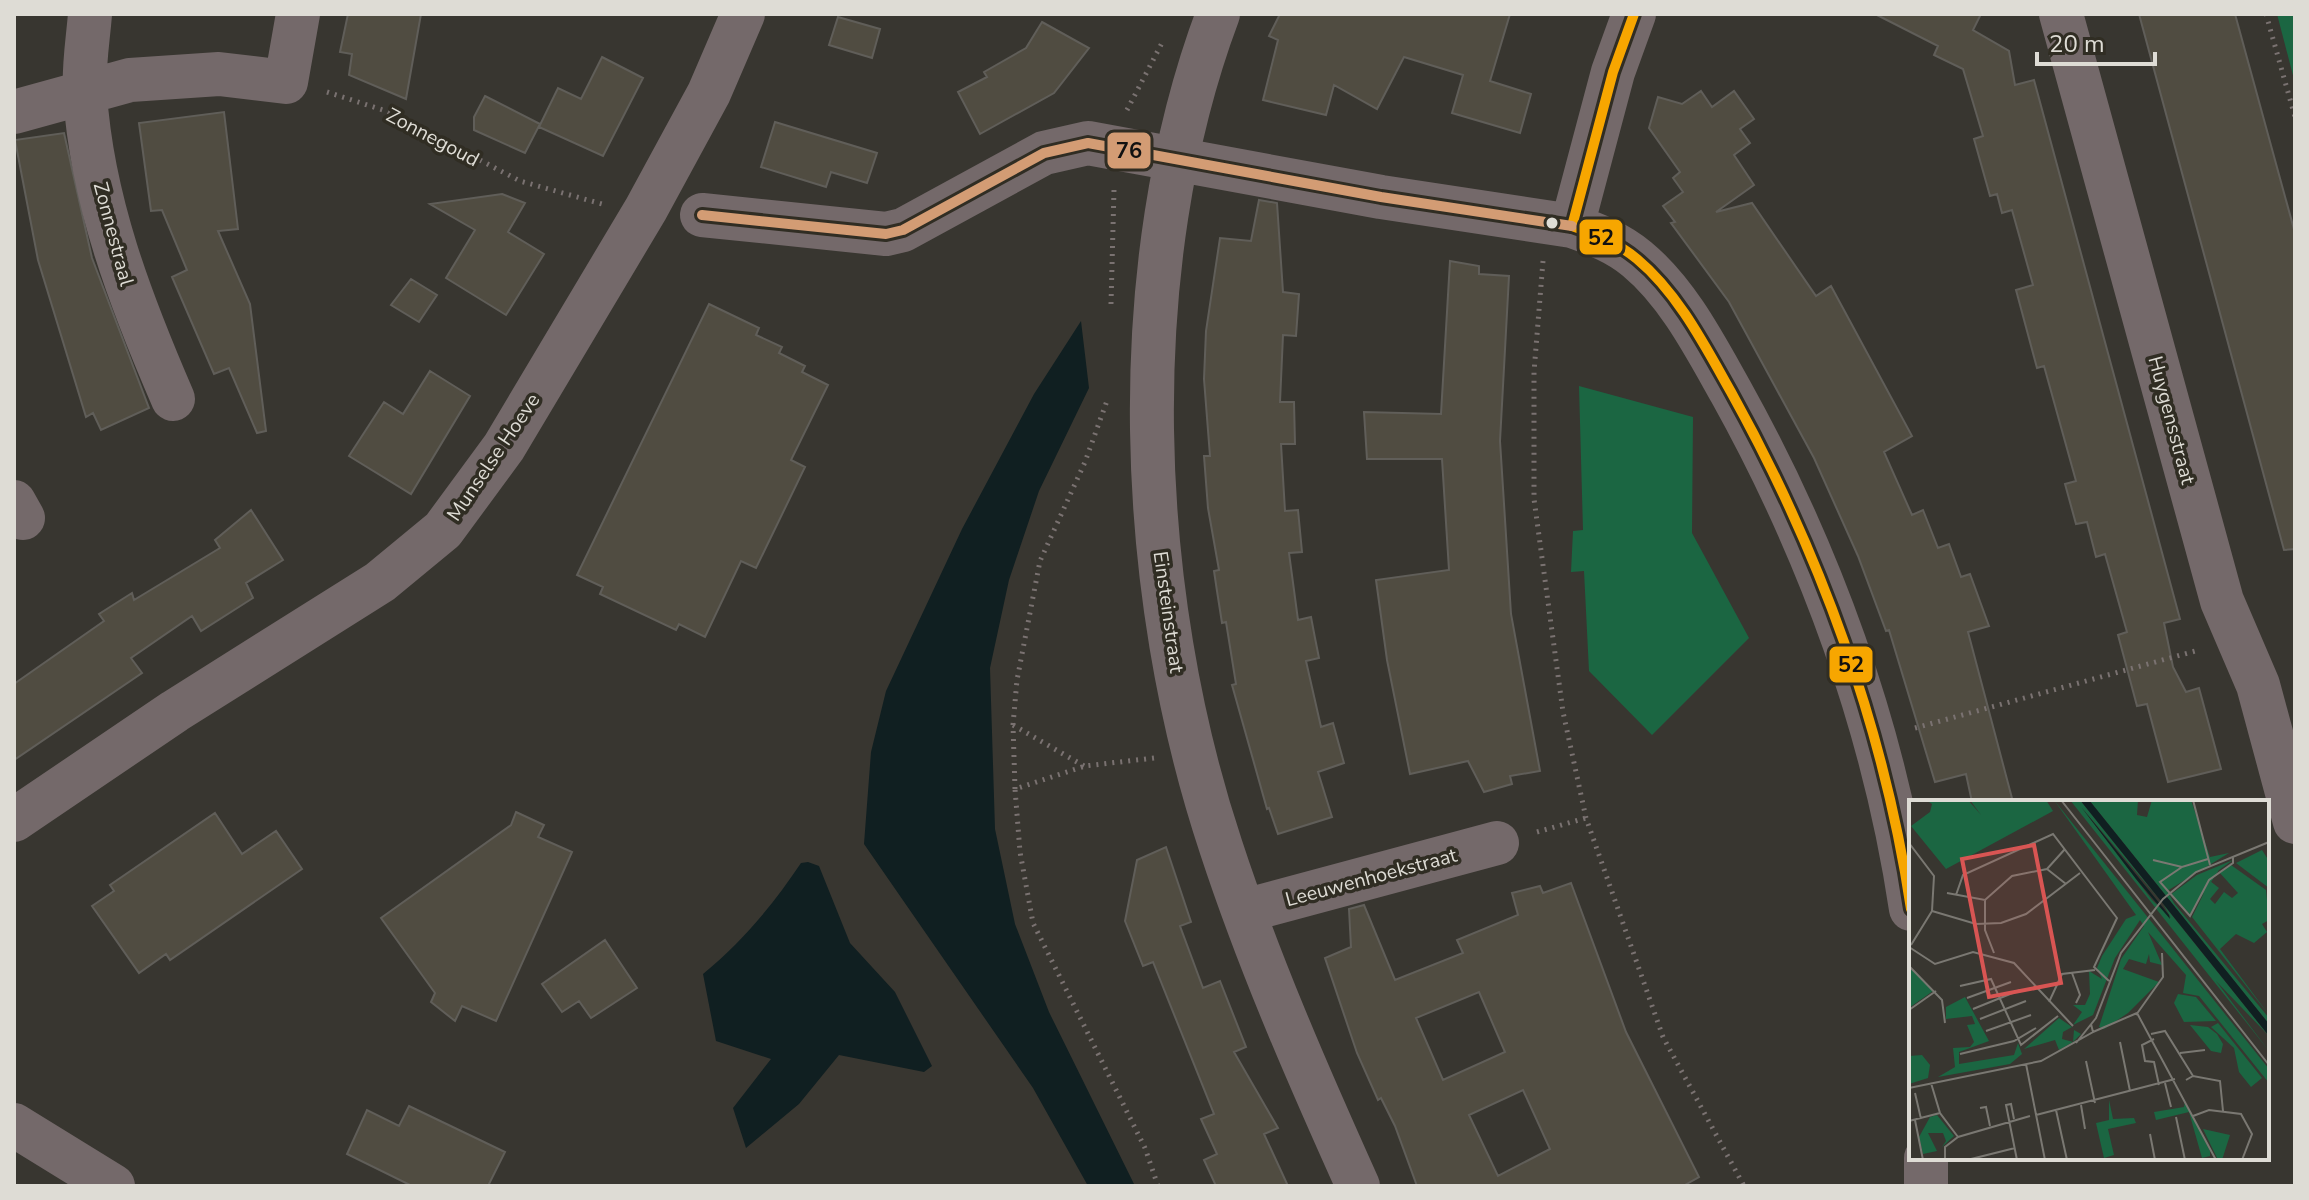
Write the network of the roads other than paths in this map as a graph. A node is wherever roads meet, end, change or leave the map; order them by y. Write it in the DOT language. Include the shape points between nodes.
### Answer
graph roads {
  1 [pos="90,14"];
  2 [pos="298,14"];
  3 [pos="743,14"];
  4 [pos="1218,14"];
  5 [pos="1634,14"];
  6 [pos="2061,14"];
  7 [pos="85,92"];
  8 [pos="14,112"];
  9 [pos="1176,160"];
  10 [pos="702,215"];
  11 [pos="1572,226"];
  12 [pos="173,399"];
  13 [pos="14,820"];
  14 [pos="2295,822"];
  15 [pos="1497,843"];
  16 [pos="1909,900"];
  17 [pos="1244,911"];
  18 [pos="14,1125"];
  19 [pos="1926,1160"];
  20 [pos="113,1186"];
  21 [pos="1358,1186"];
  22 [pos="1926,1186"];
  1 -- 7 [label="street, Zonnestraal"];
  2 -- 7 [label="street" via="286,82 219,74 130,80"];
  3 -- 13 [label="street, Munselse Hoeve" via="709,93 646,209 504,447 443,530 380,582"];
  4 -- 9 [label="street, Einsteinstraat" via="1194,81"];
  5 -- 11 [label="street"];
  6 -- 14 [label="street, Huygensstraat" via="2222,601 2258,685"];
  7 -- 8 [label="street"];
  7 -- 12 [label="street, Zonnestraal" via="103,208 135,311"];
  9 -- 10 [label="street" via="1088,143 1058,148 903,230 886,234"];
  9 -- 11 [label="street"];
  9 -- 17 [label="street, Einsteinstraat" via="1162,233 1156,316 1154,497 1178,675 1220,845"];
  11 -- 16 [label="street" via="1637,259 1672,297 1756,437 1802,534 1852,662 1875,739"];
  15 -- 17 [label="street, Leeuwenhoekstraat"];
  17 -- 21 [label="street, Einsteinstraat"];
  18 -- 20 [label="street"];
  19 -- 22 [label="street"];
}
